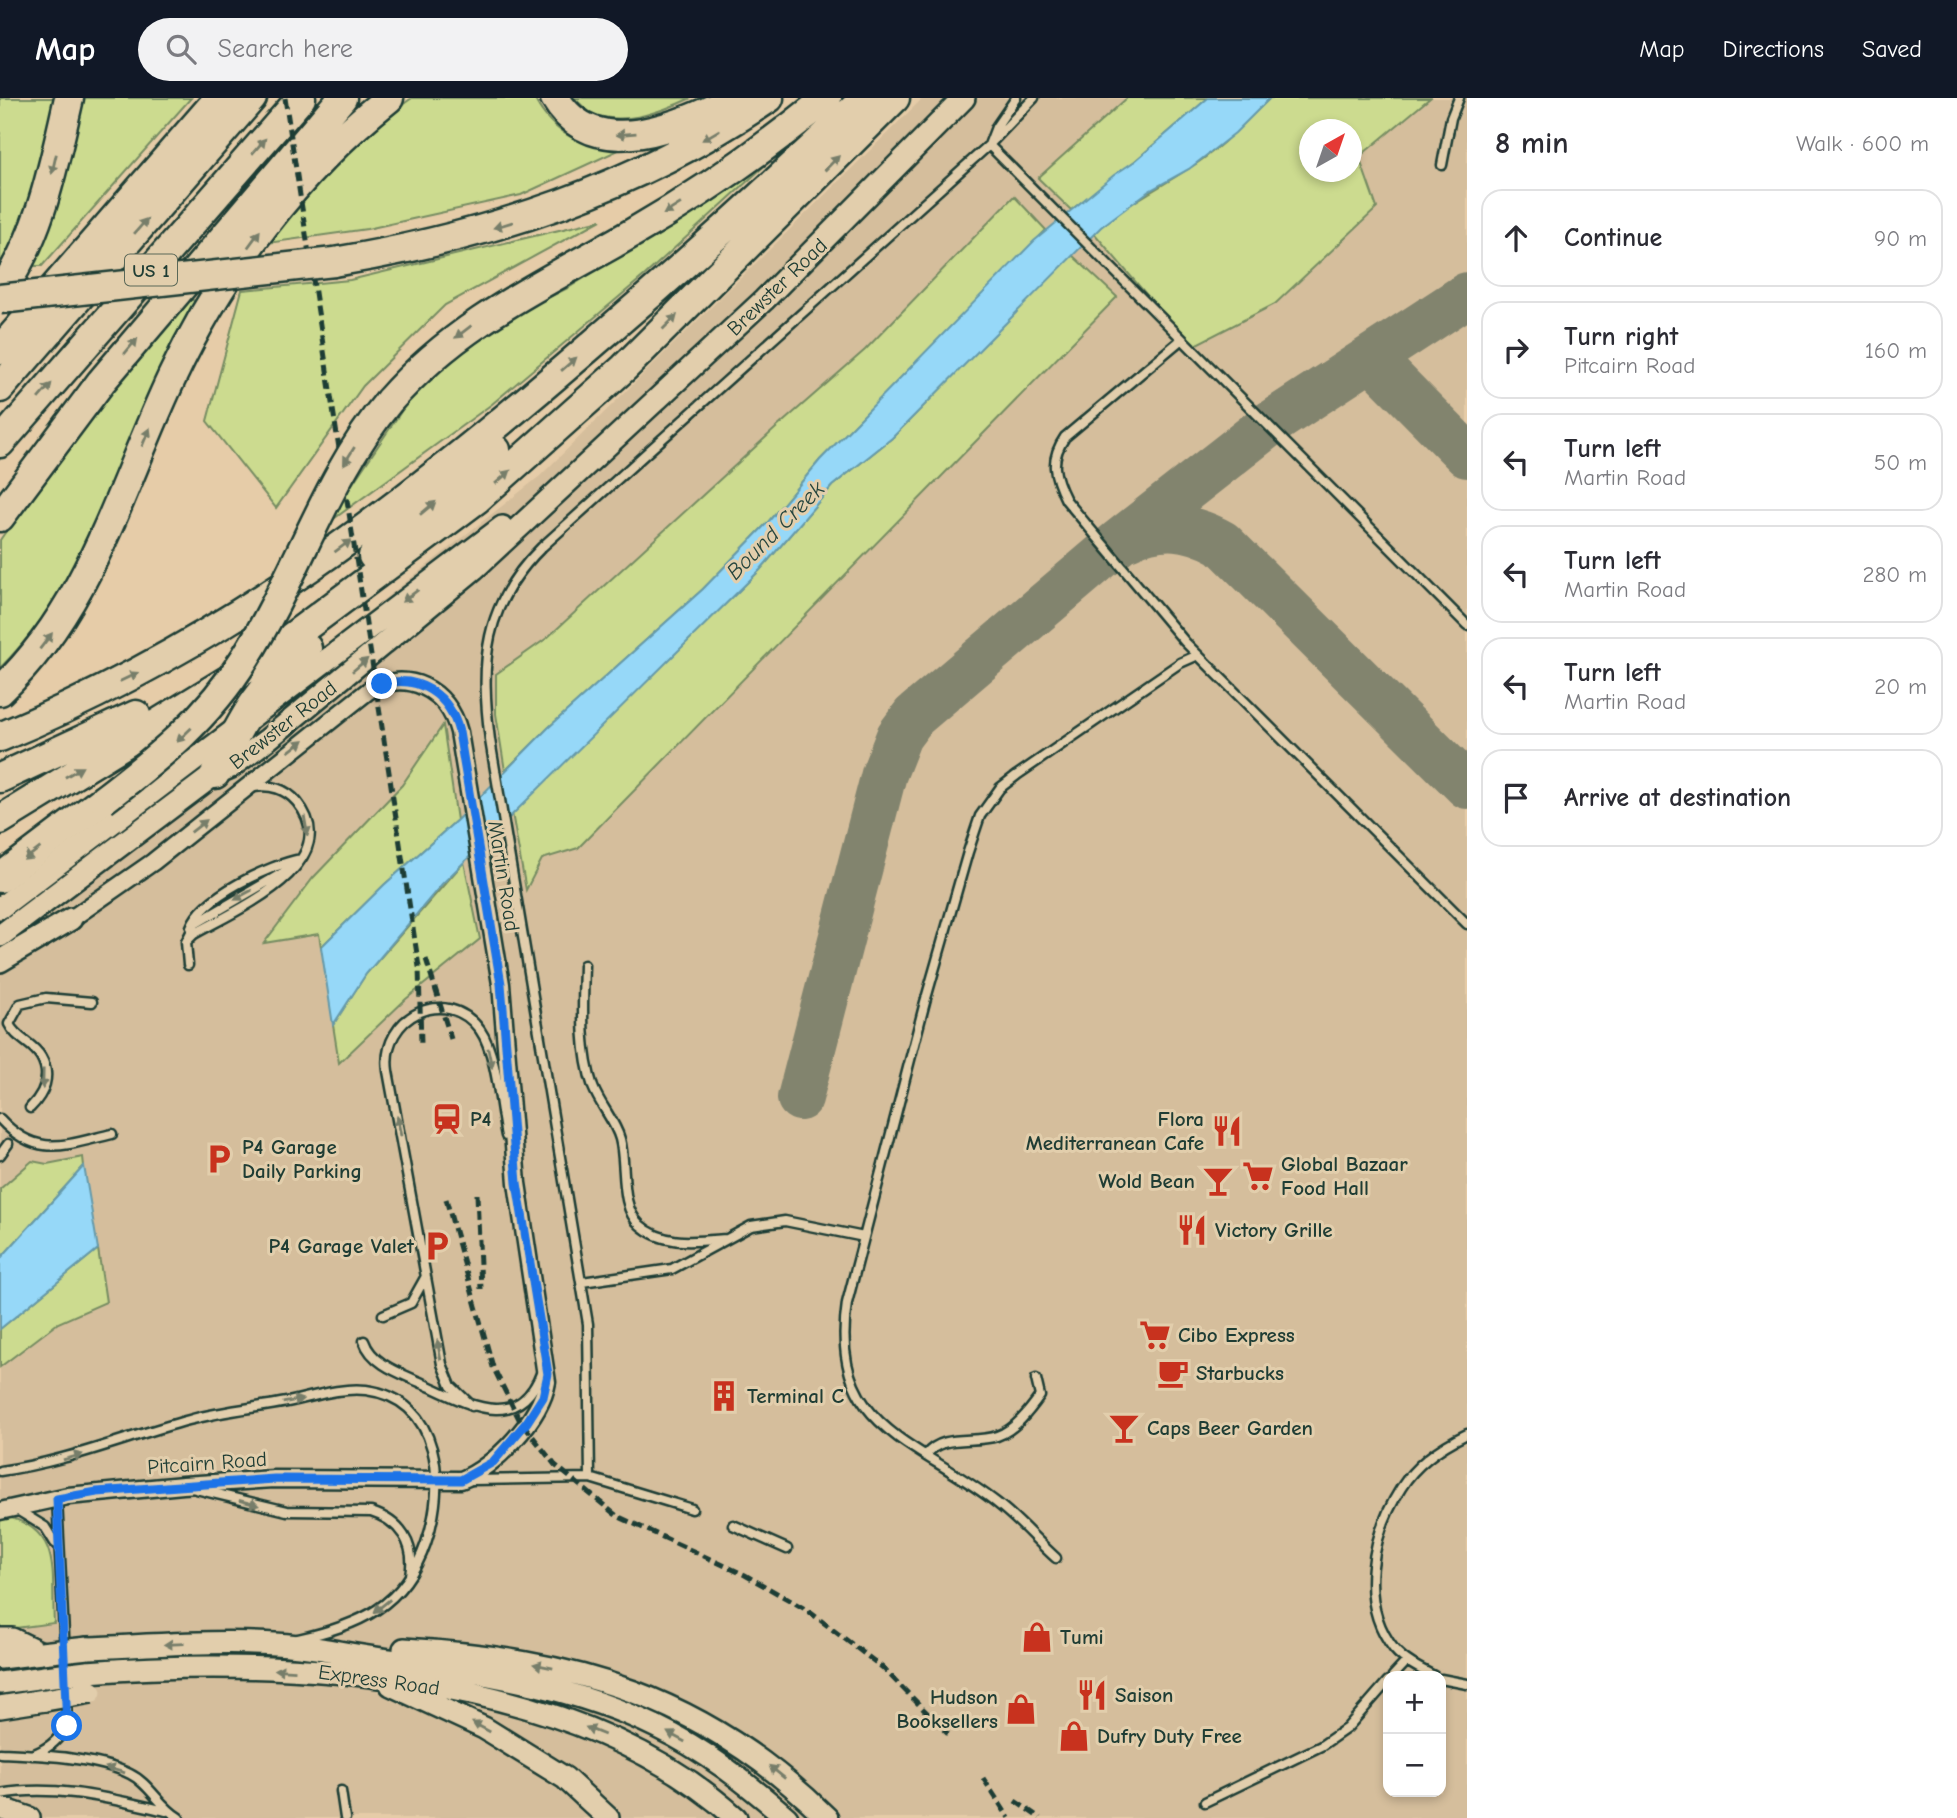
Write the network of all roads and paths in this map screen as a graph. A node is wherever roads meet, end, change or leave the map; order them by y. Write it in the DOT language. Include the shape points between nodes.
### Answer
graph roads {
  1 [pos="69,98"];
  2 [pos="219,98"];
  3 [pos="252,98"];
  4 [pos="302,98"];
  5 [pos="342,98"];
  6 [pos="363,98"];
  7 [pos="389,98"];
  8 [pos="555,98"];
  9 [pos="736,98"];
  10 [pos="769,98"];
  11 [pos="827,98"];
  12 [pos="866,98"];
  13 [pos="895,98"];
  14 [pos="964,98"];
  15 [pos="1016,98"];
  16 [pos="1034,98"];
  17 [pos="1459,98"];
  18 [pos="989,145"];
  19 [pos="1442,165"];
  20 [pos="270,183"];
  21 [pos="85,252"];
  22 [pos="0,293"];
  23 [pos="0,299"];
  24 [pos="0,333"];
  25 [pos="1182,339"];
  26 [pos="0,350"];
  27 [pos="0,388"];
  28 [pos="517,408"];
  29 [pos="0,443"];
  30 [pos="583,467"];
  31 [pos="477,499"];
  32 [pos="0,517"];
  33 [pos="1467,625"];
  34 [pos="1198,655"];
  35 [pos="0,691"];
  36 [pos="239,727"];
  37 [pos="0,737"];
  38 [pos="215,774"];
  39 [pos="0,778"];
  40 [pos="245,791"];
  41 [pos="0,820"];
  42 [pos="301,859"];
  43 [pos="46,873"];
  44 [pos="0,878"];
  45 [pos="42,905"];
  46 [pos="0,908"];
  47 [pos="71,919"];
  48 [pos="1467,924"];
  49 [pos="0,936"];
  50 [pos="186,942"];
  51 [pos="0,961"];
  52 [pos="188,965"];
  53 [pos="584,965"];
  54 [pos="92,1002"];
  55 [pos="30,1108"];
  56 [pos="0,1119"];
  57 [pos="112,1134"];
  58 [pos="8,1144"];
  59 [pos="0,1155"];
  60 [pos="521,1209"];
  61 [pos="864,1237"];
  62 [pos="727,1239"];
  63 [pos="426,1272"];
  64 [pos="582,1282"];
  65 [pos="383,1315"];
  66 [pos="364,1341"];
  67 [pos="545,1350"];
  68 [pos="1036,1379"];
  69 [pos="472,1406"];
  70 [pos="1467,1434"];
  71 [pos="926,1455"];
  72 [pos="3,1470"];
  73 [pos="590,1478"];
  74 [pos="461,1480"];
  75 [pos="436,1481"];
  76 [pos="183,1485"];
  77 [pos="57,1499"];
  78 [pos="692,1509"];
  79 [pos="7,1510"];
  80 [pos="733,1525"];
  81 [pos="58,1549"];
  82 [pos="787,1549"];
  83 [pos="1056,1558"];
  84 [pos="409,1578"];
  85 [pos="0,1639"];
  86 [pos="267,1646"];
  87 [pos="322,1649"];
  88 [pos="41,1653"];
  89 [pos="0,1658"];
  90 [pos="1408,1661"];
  91 [pos="1398,1671"];
  92 [pos="1425,1671"];
  93 [pos="378,1677"];
  94 [pos="1446,1680"];
  95 [pos="89,1682"];
  96 [pos="0,1683"];
  97 [pos="1467,1684"];
  98 [pos="1383,1687"];
  99 [pos="0,1707"];
  100 [pos="0,1753"];
  101 [pos="32,1755"];
  102 [pos="539,1763"];
  103 [pos="341,1791"];
  104 [pos="0,1794"];
  105 [pos="1205,1802"];
  106 [pos="0,1808"];
  107 [pos="167,1811"];
  108 [pos="29,1818"];
  109 [pos="179,1818"];
  110 [pos="345,1818"];
  111 [pos="589,1818"];
  112 [pos="608,1818"];
  113 [pos="736,1818"];
  114 [pos="787,1818"];
  115 [pos="827,1818"];
  1 -- 22 [label="highway, one-way" via="34,233"];
  2 -- 21 [label="highway"];
  27 -- 3 [label="highway, one-way"];
  29 -- 4 [label="highway, US 1, one-way"];
  5 -- 20 [label="highway"];
  6 -- 20 [label="highway"];
  35 -- 7 [label="highway, one-way" via="44,645 80,588 171,377 224,283 305,177"];
  9 -- 8 [label="highway, one-way" via="666,127 613,136 584,128"];
  10 -- 23 [label="highway, one-way, bridge" via="696,144 582,198 462,237 334,262"];
  11 -- 44 [label="highway, one-way, bridge" via="737,167 520,295 445,345 382,410 334,481 270,615 227,685 180,740"];
  28 -- 12 [label="highway, one-way" via="680,269"];
  31 -- 13 [label="highway, one-way" via="624,368"];
  14 -- 30 [label="street, Brewster Road" via="801,265"];
  15 -- 18 [label="lane"];
  16 -- 18 [label="lane"];
  17 -- 19 [label="lane"];
  18 -- 25 [label="lane"];
  18 -- 64 [label="lane" via="530,558 505,592 494,618 487,642 485,683 490,740"];
  32 -- 20 [label="highway, one-way" via="82,406"];
  21 -- 24 [label="highway"];
  21 -- 26 [label="highway"];
  25 -- 33 [label="lane"];
  25 -- 34 [label="lane" via="1065,437 1054,457 1054,471 1066,500"];
  37 -- 28 [label="highway, one-way" via="135,674 254,607 345,544"];
  39 -- 28 [label="highway, one-way" via="145,710 293,617 369,560 506,442"];
  30 -- 36 [label="street, Brewster Road, one-way"];
  38 -- 30 [label="street, Brewster Road, one-way" via="231,767 474,569"];
  31 -- 36 [label="highway" via="391,579 274,676"];
  41 -- 31 [label="highway, one-way" via="261,660"];
  34 -- 48 [label="lane"];
  34 -- 61 [label="lane" via="1017,775 1000,788 980,816 925,1002"];
  36 -- 38 [label="highway"];
  36 -- 43 [label="street, Brewster Road"];
  38 -- 45 [label="street, Brewster Road"];
  40 -- 42 [label="lane, one-way" via="272,786 297,803 308,834"];
  47 -- 40 [label="street, Martin Road, one-way"];
  40 -- 60 [label="street, Martin Road, one-way" via="262,773 382,684 419,683 449,708 459,732 504,1009"];
  42 -- 50 [label="lane" via="281,884"];
  42 -- 50 [label="lane, one-way" via="283,862 216,897 195,916"];
  43 -- 45 [label="street" via="40,892"];
  43 -- 46 [label="street, Brewster Road"];
  45 -- 47 [label="street" via="54,918"];
  45 -- 49 [label="street, Brewster Road"];
  47 -- 51 [label="street"];
  50 -- 52 [label="lane"];
  53 -- 62 [label="lane" via="584,1027 592,1083 620,1137 630,1211 656,1236 682,1242"];
  54 -- 55 [label="lane, one-way" via="46,998 20,1004 9,1024 14,1035 40,1056 46,1078 42,1096"];
  56 -- 57 [label="lane" via="13,1133 42,1146"];
  58 -- 59 [label="lane"];
  63 -- 60 [label="lane, one-way" via="387,1062 391,1038 411,1016 435,1008 451,1010 466,1016 484,1036"];
  60 -- 67 [label="street, Martin Road"];
  61 -- 62 [label="lane" via="785,1221 751,1226"];
  61 -- 71 [label="lane" via="844,1324 845,1363 857,1394 874,1419"];
  62 -- 64 [label="lane" via="672,1269"];
  63 -- 65 [label="lane" via="411,1303"];
  69 -- 63 [label="lane, one-way" via="444,1373"];
  64 -- 73 [label="lane" via="590,1341"];
  66 -- 69 [label="lane" via="369,1352 386,1366"];
  67 -- 69 [label="lane" via="536,1384 521,1401 491,1410"];
  67 -- 74 [label="street, Martin Road" via="547,1382 539,1405 493,1462"];
  68 -- 71 [label="lane" via="1041,1396 999,1436 947,1441 934,1445"];
  70 -- 90 [label="lane" via="1424,1462 1402,1486 1376,1551 1373,1603 1395,1650"];
  71 -- 83 [label="lane" via="998,1503"];
  72 -- 75 [label="lane, one-way" via="65,1459 202,1417 362,1390 399,1403 420,1421 429,1436"];
  73 -- 74 [label="lane"];
  73 -- 78 [label="lane"];
  74 -- 75 [label="street, Pitcairn Road"];
  75 -- 76 [label="street, Pitcairn Road" via="274,1479"];
  75 -- 84 [label="lane" via="430,1533"];
  76 -- 77 [label="street, Pitcairn Road"];
  76 -- 84 [label="lane, one-way" via="275,1509 371,1512 386,1517 408,1542"];
  77 -- 79 [label="street, Pitcairn Road"];
  77 -- 81 [label="lane"];
  79 -- 81 [label="lane" via="31,1516 45,1527"];
  80 -- 82 [label="lane"];
  81 -- 101 [label="lane" via="68,1720 57,1742"];
  84 -- 86 [label="lane, one-way" via="384,1606 353,1625"];
  85 -- 88 [label="street" via="12,1639"];
  86 -- 87 [label="street"];
  86 -- 88 [label="street, one-way, bridge" via="190,1644"];
  114 -- 87 [label="street, one-way" via="701,1751 610,1708 518,1681"];
  115 -- 87 [label="street, one-way" via="735,1741 656,1699 587,1676 490,1656 339,1646"];
  88 -- 89 [label="street"];
  90 -- 91 [label="lane"];
  90 -- 92 [label="lane"];
  93 -- 95 [label="street, Express Road, one-way" via="248,1668 123,1669"];
  102 -- 93 [label="street, one-way" via="484,1728"];
  113 -- 93 [label="street, Express Road, one-way" via="666,1766 589,1729 479,1696"];
  94 -- 97 [label="lane"];
  95 -- 96 [label="street, bridge" via="45,1677"];
  95 -- 99 [label="street, Express Road, bridge" via="45,1700"];
  98 -- 105 [label="lane" via="1347,1728 1321,1746"];
  100 -- 101 [label="lane"];
  107 -- 101 [label="lane, one-way" via="132,1775"];
  102 -- 111 [label="street" via="574,1795"];
  102 -- 112 [label="street" via="565,1778"];
  103 -- 110 [label="lane"];
  104 -- 107 [label="lane" via="71,1791"];
  106 -- 108 [label="street"];
  107 -- 109 [label="lane"];
}
